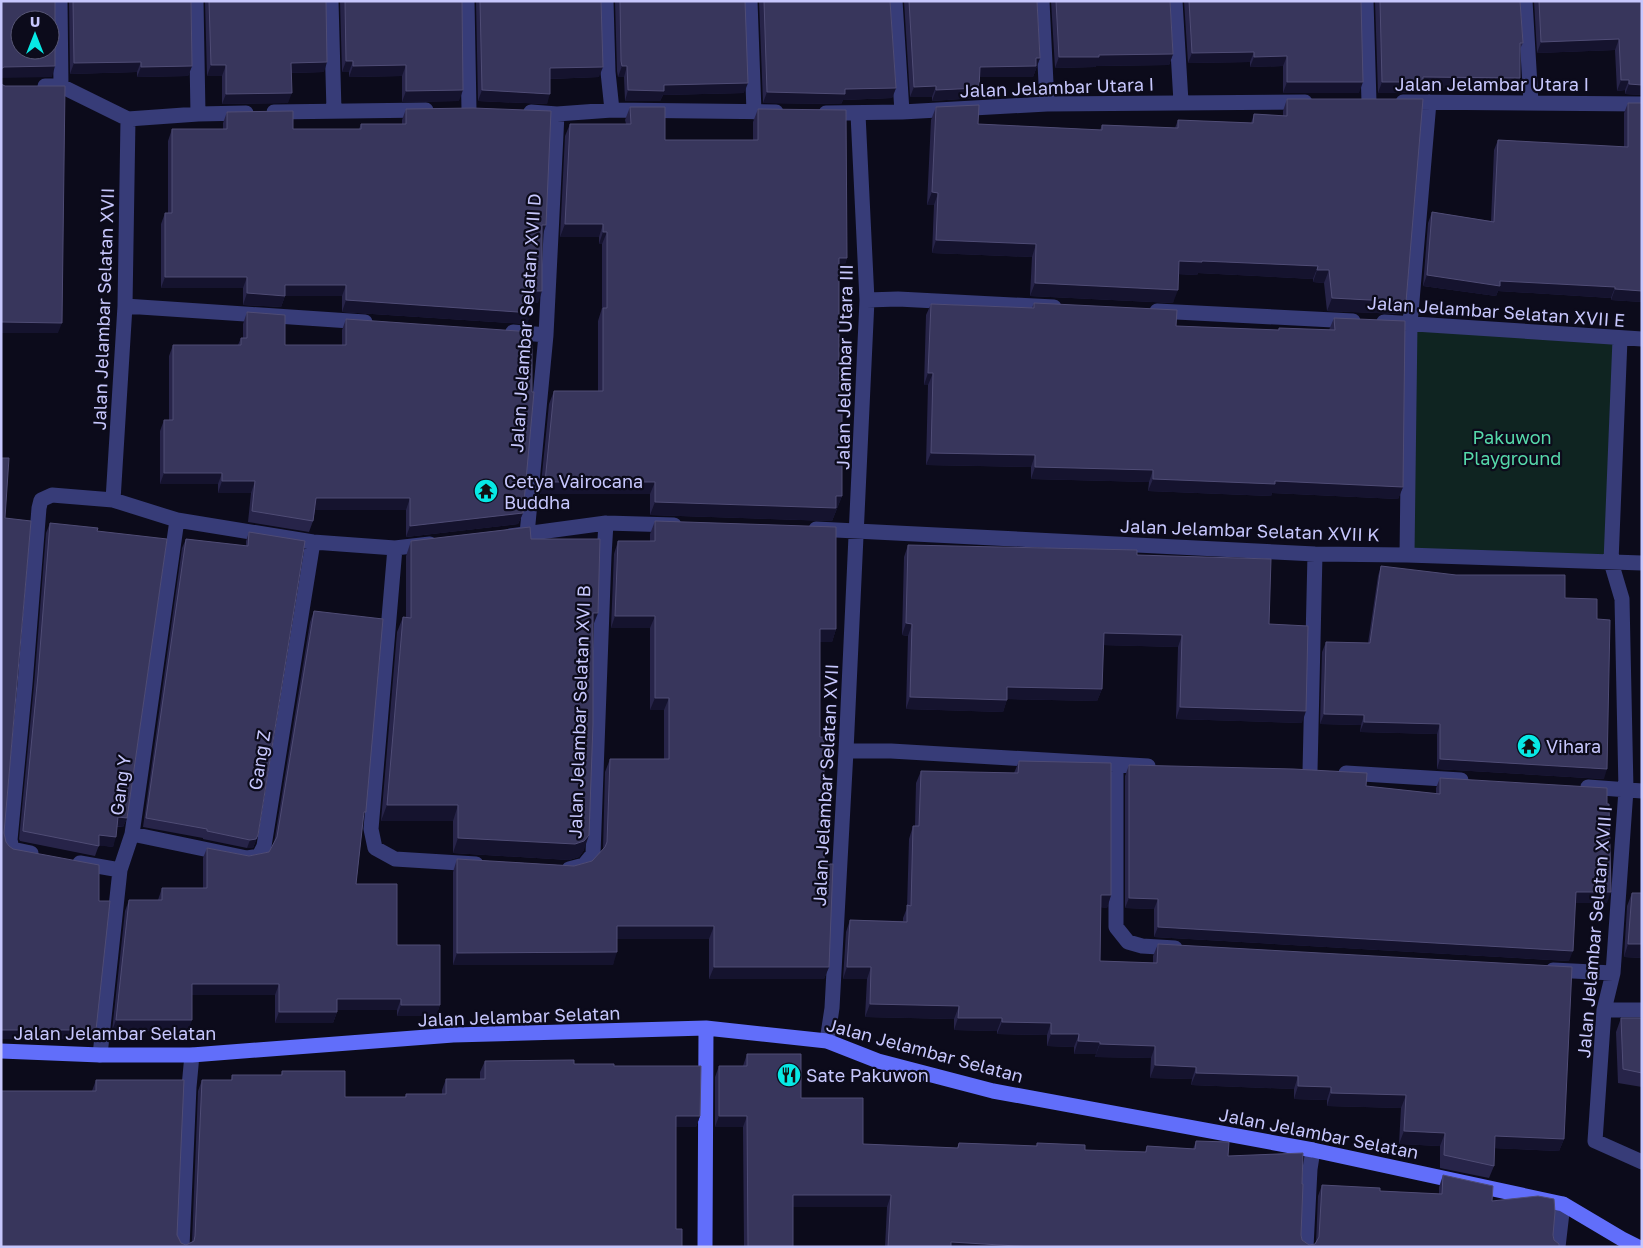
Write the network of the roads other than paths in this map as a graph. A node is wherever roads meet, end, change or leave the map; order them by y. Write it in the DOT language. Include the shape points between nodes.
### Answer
graph roads {
  1 [pos="60,1"];
  2 [pos="196,1"];
  3 [pos="331,1"];
  4 [pos="467,1"];
  5 [pos="606,1"];
  6 [pos="750,1"];
  7 [pos="895,1"];
  8 [pos="1042,1"];
  9 [pos="1175,1"];
  10 [pos="1366,1"];
  11 [pos="1525,1"];
  12 [pos="31,86"];
  13 [pos="61,86"];
  14 [pos="1181,102"];
  15 [pos="1319,102"];
  16 [pos="1429,102"];
  17 [pos="1531,103"];
  18 [pos="1047,104"];
  19 [pos="1642,104"];
  20 [pos="440,110"];
  21 [pos="469,110"];
  22 [pos="612,110"];
  23 [pos="334,111"];
  24 [pos="518,112"];
  25 [pos="754,112"];
  26 [pos="792,112"];
  27 [pos="902,112"];
  28 [pos="811,113"];
  29 [pos="198,114"];
  30 [pos="557,114"];
  31 [pos="858,114"];
  32 [pos="128,119"];
  33 [pos="867,300"];
  34 [pos="125,306"];
  35 [pos="1065,307"];
  36 [pos="1144,311"];
  37 [pos="377,323"];
  38 [pos="1410,324"];
  39 [pos="496,331"];
  40 [pos="546,334"];
  41 [pos="1620,339"];
  42 [pos="1642,339"];
  43 [pos="113,500"];
  44 [pos="177,520"];
  45 [pos="606,523"];
  46 [pos="692,526"];
  47 [pos="799,529"];
  48 [pos="857,531"];
  49 [pos="528,534"];
  50 [pos="499,537"];
  51 [pos="313,542"];
  52 [pos="442,543"];
  53 [pos="395,548"];
  54 [pos="1315,554"];
  55 [pos="1407,555"];
  56 [pos="1611,562"];
  57 [pos="1642,563"];
  58 [pos="846,751"];
  59 [pos="1116,766"];
  60 [pos="1164,767"];
  61 [pos="1291,771"];
  62 [pos="1320,772"];
  63 [pos="1477,781"];
  64 [pos="1576,787"];
  65 [pos="1626,790"];
  66 [pos="1642,791"];
  67 [pos="132,834"];
  68 [pos="46,856"];
  69 [pos="65,860"];
  70 [pos="492,864"];
  71 [pos="551,868"];
  72 [pos="120,870"];
  73 [pos="1191,949"];
  74 [pos="1537,969"];
  75 [pos="1613,973"];
  76 [pos="1604,1010"];
  77 [pos="1642,1010"];
  78 [pos="706,1028"];
  79 [pos="827,1041"];
  80 [pos="1,1051"];
  81 [pos="100,1055"];
  82 [pos="192,1055"];
  83 [pos="1313,1150"];
  84 [pos="1642,1162"];
  85 [pos="1563,1204"];
  86 [pos="182,1247"];
  87 [pos="705,1247"];
  88 [pos="1306,1247"];
  89 [pos="1558,1247"];
  90 [pos="1638,1247"];
  1 -- 13 [label="street"];
  2 -- 29 [label="street"];
  3 -- 23 [label="street"];
  4 -- 21 [label="street"];
  5 -- 22 [label="street"];
  6 -- 25 [label="street"];
  7 -- 27 [label="street"];
  8 -- 18 [label="street"];
  9 -- 14 [label="street"];
  10 -- 16 [label="street, Jalan Jelambar Utara I" via="1364,102"];
  11 -- 17 [label="street"];
  12 -- 13 [label="street"];
  13 -- 32 [label="street"];
  14 -- 15 [label="street, Jalan Jelambar Utara I"];
  14 -- 18 [label="street, Jalan Jelambar Utara I"];
  16 -- 17 [label="street, Jalan Jelambar Utara I"];
  16 -- 38 [label="street"];
  17 -- 19 [label="street, Jalan Jelambar Utara I"];
  18 -- 27 [label="street, Jalan Jelambar Utara I"];
  20 -- 23 [label="street"];
  22 -- 25 [label="street"];
  22 -- 30 [label="street"];
  23 -- 29 [label="street"];
  24 -- 30 [label="street"];
  25 -- 26 [label="street"];
  27 -- 31 [label="street, Jalan Jelambar Utara I"];
  28 -- 31 [label="street, Jalan Jelambar Utara I"];
  29 -- 32 [label="street"];
  30 -- 40 [label="street, Jalan Jelambar Selatan XVII D"];
  31 -- 33 [label="street, Jalan Jelambar Utara III"];
  32 -- 34 [label="street, Jalan Jelambar Selatan XVII"];
  33 -- 35 [label="street"];
  33 -- 48 [label="street, Jalan Jelambar Utara III"];
  34 -- 37 [label="street"];
  34 -- 43 [label="street, Jalan Jelambar Selatan XVII"];
  36 -- 38 [label="street, Jalan Jelambar Selatan XVII E"];
  38 -- 41 [label="street, Jalan Jelambar Selatan XVII E"];
  38 -- 55 [label="street"];
  39 -- 40 [label="street"];
  40 -- 49 [label="street, Jalan Jelambar Selatan XVII D"];
  41 -- 42 [label="street, Jalan Jelambar Selatan XVII E"];
  41 -- 56 [label="street, Jalan Jelambar Selatan XVII I"];
  43 -- 44 [label="street"];
  43 -- 68 [label="street" via="52,495 41,500 39,508 10,840 12,849"];
  44 -- 51 [label="street"];
  44 -- 67 [label="street, Gang Y"];
  45 -- 46 [label="street"];
  45 -- 49 [label="street"];
  45 -- 71 [label="street, Jalan Jelambar Selatan XVI B" via="593,854 584,865 570,869"];
  47 -- 48 [label="street, Jalan Jelambar Selatan XVII K"];
  48 -- 54 [label="street, Jalan Jelambar Selatan XVII K"];
  48 -- 58 [label="street, Jalan Jelambar Selatan XVII"];
  49 -- 50 [label="street"];
  51 -- 53 [label="street"];
  51 -- 67 [label="street, Gang Z" via="264,846 259,856 247,858"];
  52 -- 53 [label="street"];
  53 -- 70 [label="street" via="370,829 375,848 395,859"];
  54 -- 55 [label="street, Jalan Jelambar Selatan XVII K"];
  54 -- 62 [label="street"];
  55 -- 56 [label="street, Jalan Jelambar Selatan XVII K"];
  56 -- 57 [label="street, Jalan Jelambar Selatan XVII K"];
  56 -- 65 [label="street, Jalan Jelambar Selatan XVII I" via="1622,599"];
  58 -- 59 [label="street"];
  58 -- 79 [label="street, Jalan Jelambar Selatan XVII" via="832,1008"];
  59 -- 60 [label="street"];
  59 -- 73 [label="street" via="1116,927 1128,942"];
  61 -- 62 [label="street"];
  62 -- 63 [label="street"];
  64 -- 65 [label="street"];
  65 -- 66 [label="street"];
  65 -- 75 [label="street, Jalan Jelambar Selatan XVII I"];
  67 -- 72 [label="street, Gang Y"];
  69 -- 72 [label="street"];
  72 -- 81 [label="street, Gang Y"];
  74 -- 75 [label="street"];
  75 -- 76 [label="street, Jalan Jelambar Selatan XVII I"];
  76 -- 77 [label="street"];
  76 -- 84 [label="street, Jalan Jelambar Selatan XVII I" via="1595,1141"];
  78 -- 79 [label="street, Jalan Jelambar Selatan"];
  78 -- 82 [label="street, Jalan Jelambar Selatan" via="452,1035"];
  78 -- 87 [label="street"];
  79 -- 83 [label="street, Jalan Jelambar Selatan" via="878,1061 992,1090"];
  80 -- 81 [label="street, Jalan Jelambar Selatan"];
  81 -- 82 [label="street, Jalan Jelambar Selatan"];
  82 -- 86 [label="street"];
  83 -- 85 [label="street, Jalan Jelambar Selatan"];
  83 -- 88 [label="street"];
  85 -- 89 [label="street"];
  85 -- 90 [label="street, Jalan Jelambar Selatan"];
}
